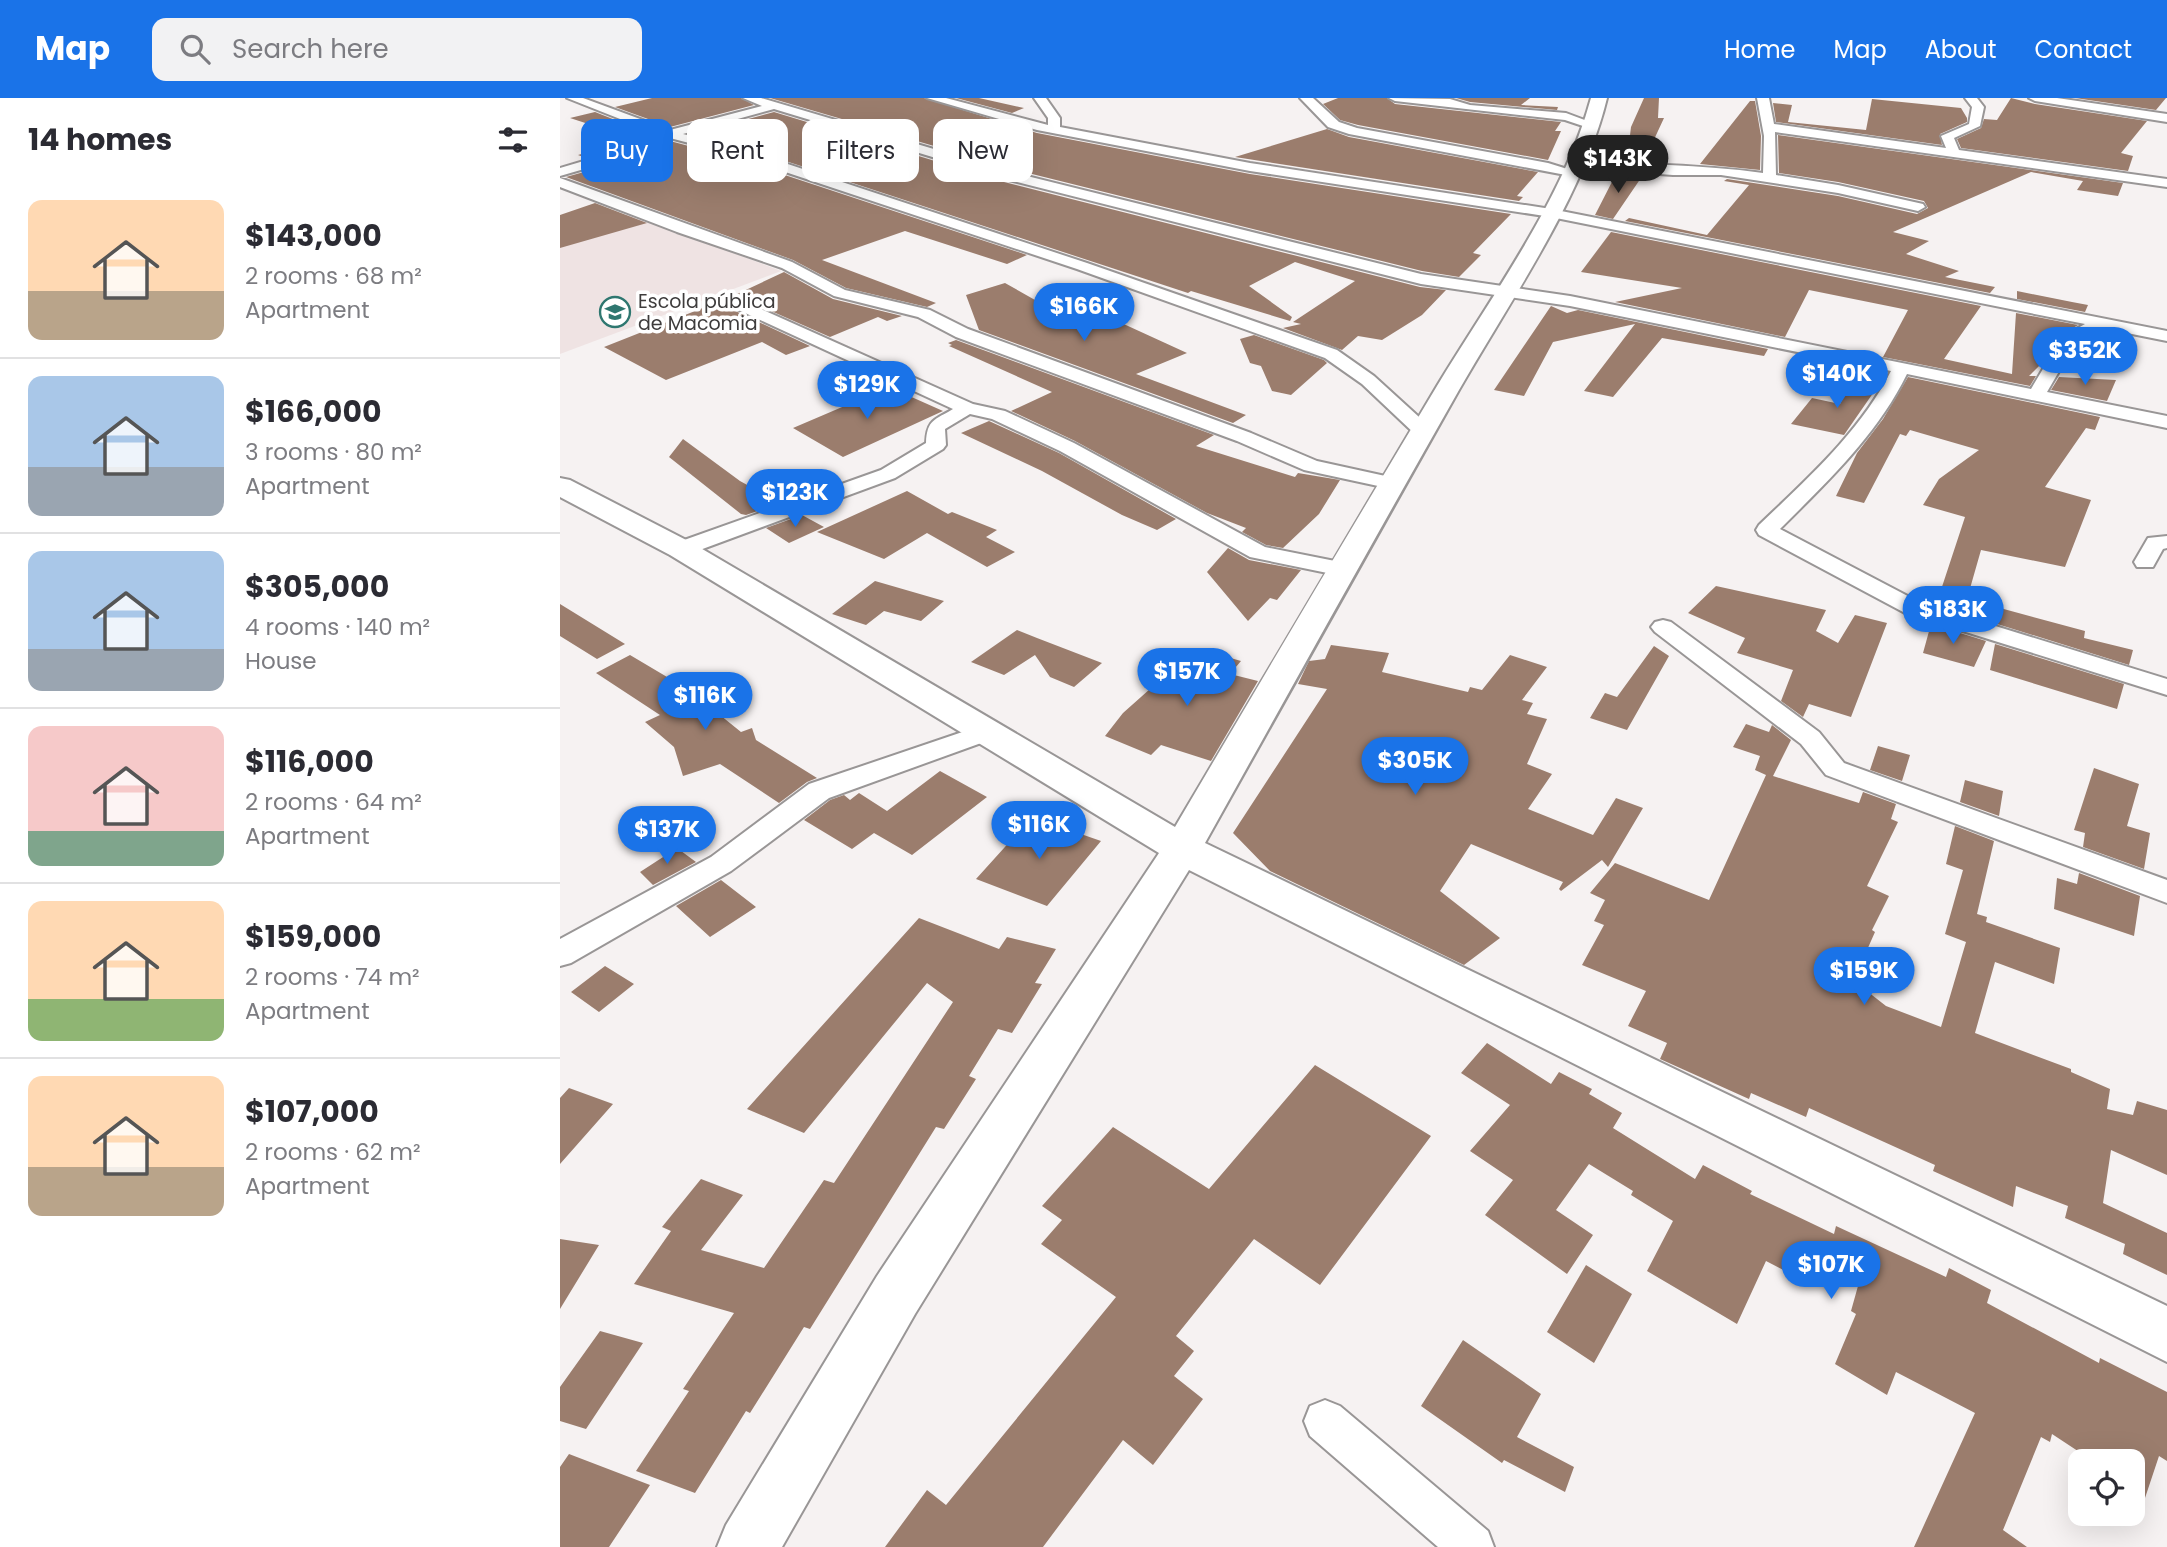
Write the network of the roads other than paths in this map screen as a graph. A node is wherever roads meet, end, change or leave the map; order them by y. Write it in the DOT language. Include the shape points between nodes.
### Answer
graph roads {
  1 [pos="573,98"];
  2 [pos="749,98"];
  3 [pos="933,98"];
  4 [pos="985,98"];
  5 [pos="1040,98"];
  6 [pos="1306,98"];
  7 [pos="1599,98"];
  8 [pos="1763,98"];
  9 [pos="1972,98"];
  10 [pos="2035,98"];
  11 [pos="1406,99"];
  12 [pos="794,101"];
  13 [pos="1394,104"];
  14 [pos="775,106"];
  15 [pos="957,107"];
  16 [pos="1466,111"];
  17 [pos="1415,112"];
  18 [pos="2167,118"];
  19 [pos="629,119"];
  20 [pos="1367,124"];
  21 [pos="1592,125"];
  22 [pos="1054,127"];
  23 [pos="1768,127"];
  24 [pos="1353,131"];
  25 [pos="673,133"];
  26 [pos="673,135"];
  27 [pos="1954,152"];
  28 [pos="581,166"];
  29 [pos="1573,168"];
  30 [pos="560,172"];
  31 [pos="1769,177"];
  32 [pos="560,182"];
  33 [pos="2167,183"];
  34 [pos="1918,207"];
  35 [pos="1552,213"];
  36 [pos="1506,290"];
  37 [pos="734,302"];
  38 [pos="2099,323"];
  39 [pos="2167,336"];
  40 [pos="1901,368"];
  41 [pos="2036,395"];
  42 [pos="967,408"];
  43 [pos="2167,422"];
  44 [pos="1423,430"];
  45 [pos="1392,483"];
  46 [pos="560,486"];
  47 [pos="2167,542"];
  48 [pos="681,549"];
  49 [pos="2145,562"];
  50 [pos="1342,569"];
  51 [pos="1663,627"];
  52 [pos="2167,687"];
  53 [pos="986,732"];
  54 [pos="1182,849"];
  55 [pos="2167,892"];
  56 [pos="560,954"];
  57 [pos="2167,1335"];
  58 [pos="1325,1421"];
  59 [pos="748,1547"];
  60 [pos="1472,1547"];
  1 -- 19 [label="street"];
  2 -- 14 [label="street"];
  3 -- 15 [label="street"];
  4 -- 15 [label="street"];
  5 -- 22 [label="street" via="1054,118"];
  6 -- 24 [label="street" via="1332,124"];
  7 -- 21 [label="main road"];
  8 -- 23 [label="street"];
  9 -- 27 [label="street" via="1978,107 1974,126 1947,136"];
  10 -- 18 [label="street"];
  11 -- 13 [label="street"];
  11 -- 16 [label="street" via="1450,102"];
  12 -- 14 [label="street"];
  14 -- 25 [label="street"];
  14 -- 36 [label="street" via="1010,176 1421,279"];
  15 -- 22 [label="street"];
  16 -- 17 [label="street"];
  16 -- 21 [label="street" via="1566,117"];
  20 -- 24 [label="street"];
  21 -- 29 [label="main road"];
  22 -- 35 [label="street" via="1250,167"];
  23 -- 27 [label="street"];
  23 -- 31 [label="street"];
  24 -- 29 [label="street" via="1432,148"];
  26 -- 44 [label="street" via="735,151 1082,266 1331,354 1368,380"];
  27 -- 33 [label="street"];
  28 -- 30 [label="street"];
  29 -- 31 [label="street" via="1721,171"];
  29 -- 35 [label="main road"];
  31 -- 34 [label="street"];
  32 -- 45 [label="street" via="787,265 840,293 924,313 962,333 1311,466"];
  35 -- 36 [label="main road"];
  35 -- 38 [label="street"];
  36 -- 40 [label="street"];
  36 -- 44 [label="main road"];
  37 -- 42 [label="street"];
  38 -- 39 [label="street"];
  38 -- 41 [label="street" via="2068,341"];
  40 -- 41 [label="street"];
  40 -- 52 [label="street" via="1884,402 1830,468 1767,530 1913,608"];
  41 -- 43 [label="street"];
  42 -- 48 [label="street" via="936,427 936,444 888,474"];
  42 -- 50 [label="street" via="998,415 1067,447 1258,552"];
  44 -- 45 [label="main road"];
  45 -- 50 [label="main road"];
  46 -- 48 [label="main road"];
  47 -- 49 [label="street" via="2156,543"];
  48 -- 53 [label="main road"];
  50 -- 54 [label="main road"];
  51 -- 55 [label="street" via="1810,738 1835,769"];
  53 -- 54 [label="main road"];
  53 -- 56 [label="street" via="819,791 721,864"];
  54 -- 57 [label="main road"];
  54 -- 59 [label="main road" via="895,1295"];
  58 -- 60 [label="street"];
}
